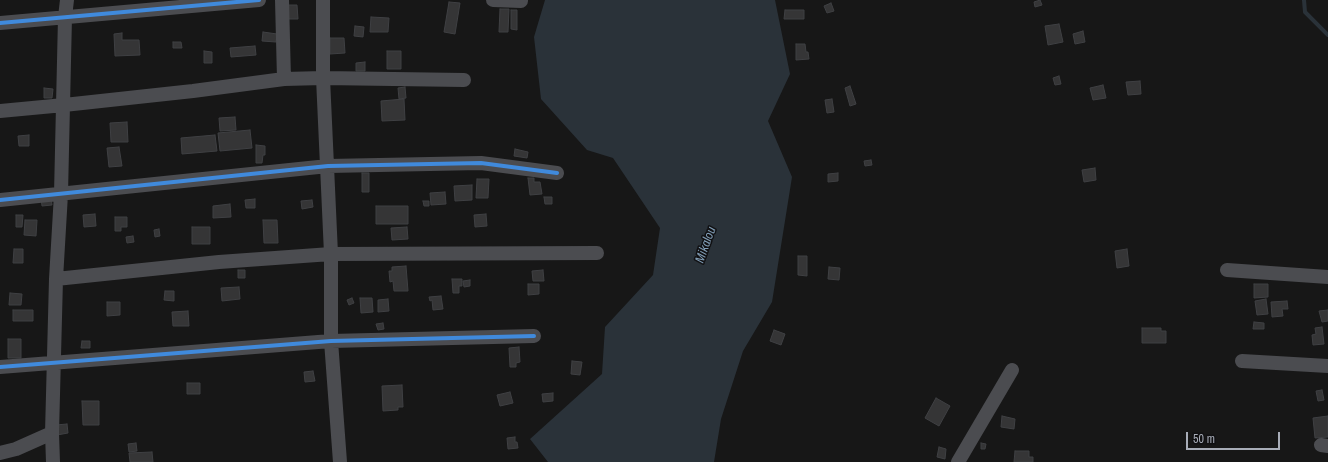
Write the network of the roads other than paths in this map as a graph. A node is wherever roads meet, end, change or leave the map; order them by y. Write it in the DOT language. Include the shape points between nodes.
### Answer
graph roads {
  1 [pos="67,0"];
  2 [pos="259,0"];
  3 [pos="282,0"];
  4 [pos="324,0"];
  5 [pos="493,0"];
  6 [pos="521,1"];
  7 [pos="65,18"];
  8 [pos="0,23"];
  9 [pos="323,78"];
  10 [pos="284,79"];
  11 [pos="464,80"];
  12 [pos="64,105"];
  13 [pos="0,111"];
  14 [pos="328,166"];
  15 [pos="556,172"];
  16 [pos="61,194"];
  17 [pos="0,200"];
  18 [pos="597,253"];
  19 [pos="331,254"];
  20 [pos="1227,270"];
  21 [pos="1328,277"];
  22 [pos="56,278"];
  23 [pos="534,336"];
  24 [pos="331,340"];
  25 [pos="1242,361"];
  26 [pos="54,363"];
  27 [pos="1328,366"];
  28 [pos="0,367"];
  29 [pos="1012,370"];
  30 [pos="52,433"];
  31 [pos="0,453"];
  32 [pos="53,462"];
  33 [pos="340,462"];
  34 [pos="958,462"];
  1 -- 7 [label="street"];
  2 -- 7 [label="street"];
  3 -- 10 [label="street"];
  4 -- 9 [label="street"];
  5 -- 6 [label="street"];
  7 -- 8 [label="street"];
  7 -- 12 [label="street"];
  9 -- 10 [label="street"];
  9 -- 11 [label="street"];
  9 -- 14 [label="street"];
  10 -- 12 [label="street"];
  12 -- 13 [label="street"];
  12 -- 16 [label="street"];
  14 -- 15 [label="street" via="481,163"];
  14 -- 16 [label="street"];
  14 -- 19 [label="street"];
  16 -- 17 [label="street"];
  16 -- 22 [label="street"];
  18 -- 19 [label="street"];
  19 -- 22 [label="street"];
  19 -- 24 [label="street"];
  20 -- 21 [label="street"];
  22 -- 26 [label="street"];
  23 -- 24 [label="street"];
  24 -- 26 [label="street"];
  24 -- 33 [label="street"];
  25 -- 27 [label="street"];
  26 -- 28 [label="street"];
  26 -- 30 [label="street"];
  29 -- 34 [label="street"];
  30 -- 31 [label="street" via="16,449"];
  30 -- 32 [label="street"];
}
